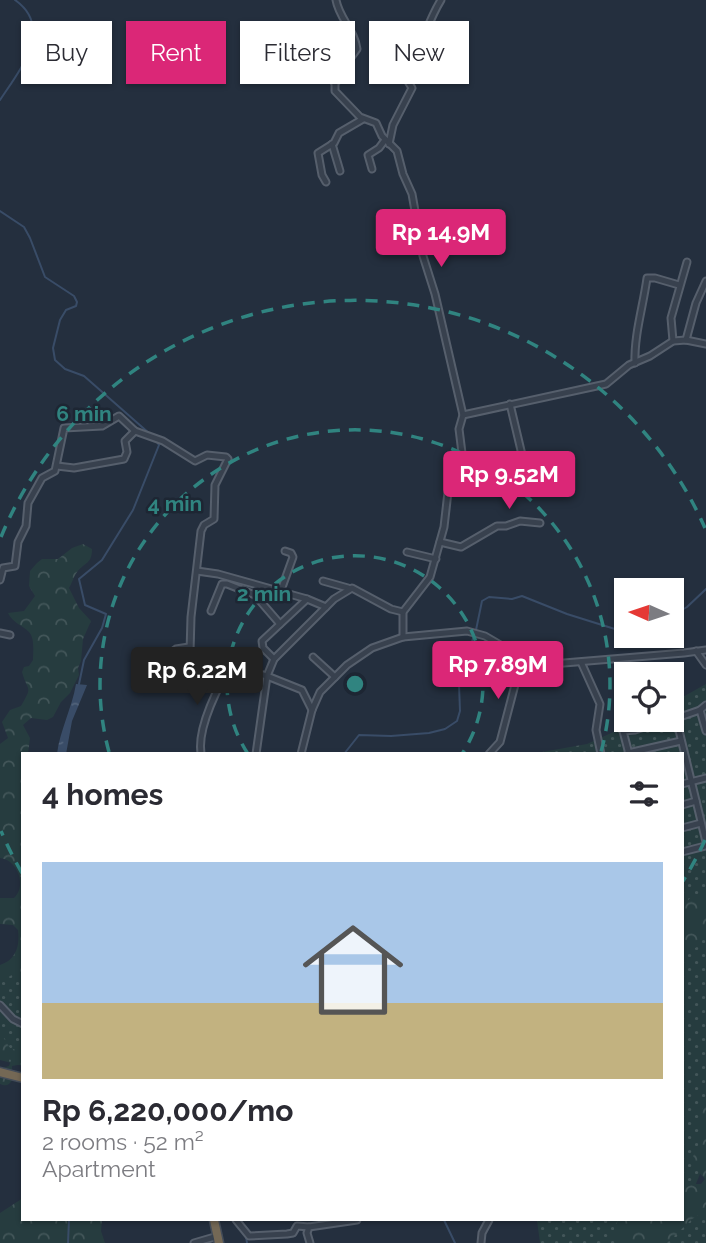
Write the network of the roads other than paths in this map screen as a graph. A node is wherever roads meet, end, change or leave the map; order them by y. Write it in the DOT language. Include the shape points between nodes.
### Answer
graph roads {
  1 [pos="336,0"];
  2 [pos="441,0"];
  3 [pos="345,21"];
  4 [pos="335,84"];
  5 [pos="363,119"];
  6 [pos="387,142"];
  7 [pos="332,144"];
  8 [pos="372,169"];
  9 [pos="340,171"];
  10 [pos="327,182"];
  11 [pos="687,262"];
  12 [pos="706,281"];
  13 [pos="679,285"];
  14 [pos="686,340"];
  15 [pos="673,341"];
  16 [pos="706,344"];
  17 [pos="635,363"];
  18 [pos="510,404"];
  19 [pos="463,415"];
  20 [pos="135,431"];
  21 [pos="523,459"];
  22 [pos="57,466"];
  23 [pos="540,523"];
  24 [pos="440,542"];
  25 [pos="285,551"];
  26 [pos="407,552"];
  27 [pos="436,559"];
  28 [pos="197,571"];
  29 [pos="0,580"];
  30 [pos="323,580"];
  31 [pos="348,589"];
  32 [pos="280,593"];
  33 [pos="307,599"];
  34 [pos="326,607"];
  35 [pos="211,611"];
  36 [pos="403,612"];
  37 [pos="280,624"];
  38 [pos="0,633"];
  39 [pos="10,635"];
  40 [pos="402,637"];
  41 [pos="189,647"];
  42 [pos="701,650"];
  43 [pos="313,657"];
  44 [pos="522,658"];
  45 [pos="274,659"];
  46 [pos="581,662"];
  47 [pos="705,664"];
  48 [pos="153,666"];
  49 [pos="230,666"];
  50 [pos="267,676"];
  51 [pos="335,677"];
  52 [pos="706,705"];
  53 [pos="312,710"];
  54 [pos="700,710"];
  55 [pos="684,715"];
  56 [pos="706,731"];
  57 [pos="623,732"];
  58 [pos="677,732"];
  59 [pos="681,741"];
  60 [pos="201,752"];
  61 [pos="256,752"];
  62 [pos="302,752"];
  63 [pos="491,752"];
  64 [pos="601,752"];
  65 [pos="629,752"];
  66 [pos="633,752"];
  67 [pos="683,752"];
  68 [pos="684,762"];
  69 [pos="706,778"];
  70 [pos="691,782"];
  71 [pos="684,784"];
  72 [pos="696,801"];
  73 [pos="684,804"];
  74 [pos="701,822"];
  75 [pos="684,827"];
  76 [pos="706,844"];
  77 [pos="684,851"];
  78 [pos="0,1005"];
  79 [pos="21,1023"];
  80 [pos="0,1073"];
  81 [pos="21,1078"];
  82 [pos="214,1221"];
  83 [pos="237,1221"];
  84 [pos="350,1221"];
  85 [pos="488,1221"];
  86 [pos="309,1227"];
  87 [pos="293,1233"];
  88 [pos="218,1239"];
  89 [pos="295,1242"];
  90 [pos="194,1243"];
  91 [pos="310,1243"];
  92 [pos="481,1243"];
  1 -- 3 [label="street"];
  2 -- 6 [label="street" via="404,75 412,88"];
  4 -- 5 [label="street" via="338,95"];
  5 -- 6 [label="street" via="374,121"];
  5 -- 7 [label="street" via="339,133"];
  6 -- 8 [label="street" via="368,155"];
  6 -- 19 [label="street" via="399,155 414,200 423,256"];
  7 -- 9 [label="street"];
  7 -- 10 [label="street" via="317,155"];
  11 -- 13 [label="street"];
  12 -- 14 [label="street"];
  13 -- 15 [label="street" via="671,318"];
  13 -- 17 [label="street" via="647,278"];
  14 -- 15 [label="street"];
  14 -- 16 [label="street"];
  15 -- 17 [label="street"];
  17 -- 18 [label="street" via="606,384"];
  18 -- 19 [label="street"];
  18 -- 21 [label="street"];
  19 -- 24 [label="street" via="459,429 463,461 448,492"];
  20 -- 22 [label="street" via="125,441 124,459 74,468"];
  20 -- 22 [label="street" via="118,415 102,426 64,428"];
  20 -- 28 [label="street" via="163,441 195,461 207,455 228,459 215,485 215,516 203,527"];
  22 -- 29 [label="street" via="42,478 28,503 15,566 3,568"];
  23 -- 24 [label="street" via="497,526 461,547"];
  24 -- 27 [label="street"];
  25 -- 32 [label="street" via="293,559"];
  26 -- 27 [label="street"];
  27 -- 36 [label="street" via="425,584"];
  28 -- 32 [label="street"];
  28 -- 41 [label="street"];
  30 -- 31 [label="street"];
  31 -- 34 [label="street"];
  31 -- 36 [label="street"];
  32 -- 33 [label="street"];
  33 -- 34 [label="street"];
  33 -- 37 [label="street"];
  34 -- 45 [label="street"];
  35 -- 37 [label="street" via="220,587 227,584 255,595"];
  36 -- 40 [label="street"];
  37 -- 45 [label="street" via="261,644"];
  38 -- 39 [label="street"];
  40 -- 44 [label="street" via="474,632"];
  40 -- 51 [label="street" via="372,648"];
  41 -- 48 [label="street" via="176,649"];
  41 -- 49 [label="street" via="193,656"];
  42 -- 46 [label="street"];
  42 -- 47 [label="street"];
  43 -- 51 [label="street"];
  44 -- 46 [label="street" via="540,664"];
  44 -- 63 [label="street" via="500,742"];
  45 -- 50 [label="street"];
  46 -- 64 [label="street" via="600,704 596,730"];
  49 -- 50 [label="street"];
  49 -- 60 [label="street" via="203,731"];
  50 -- 53 [label="street" via="302,690"];
  50 -- 61 [label="street"];
  51 -- 53 [label="street" via="320,692"];
  52 -- 54 [label="street"];
  53 -- 62 [label="street"];
  54 -- 55 [label="street"];
  54 -- 56 [label="street"];
  57 -- 65 [label="street"];
  58 -- 59 [label="street"];
  59 -- 66 [label="street"];
  59 -- 67 [label="street"];
  68 -- 70 [label="street"];
  69 -- 70 [label="street"];
  70 -- 71 [label="street"];
  70 -- 72 [label="street"];
  72 -- 73 [label="street"];
  72 -- 74 [label="street"];
  74 -- 75 [label="street"];
  74 -- 76 [label="street"];
  76 -- 77 [label="street"];
  78 -- 79 [label="street"];
  80 -- 81 [label="highway"];
  82 -- 88 [label="highway"];
  83 -- 87 [label="street" via="246,1235"];
  84 -- 86 [label="street"];
  85 -- 92 [label="street"];
  86 -- 87 [label="street" via="297,1226"];
  86 -- 91 [label="street"];
  87 -- 89 [label="street"];
  88 -- 90 [label="street"];
}
